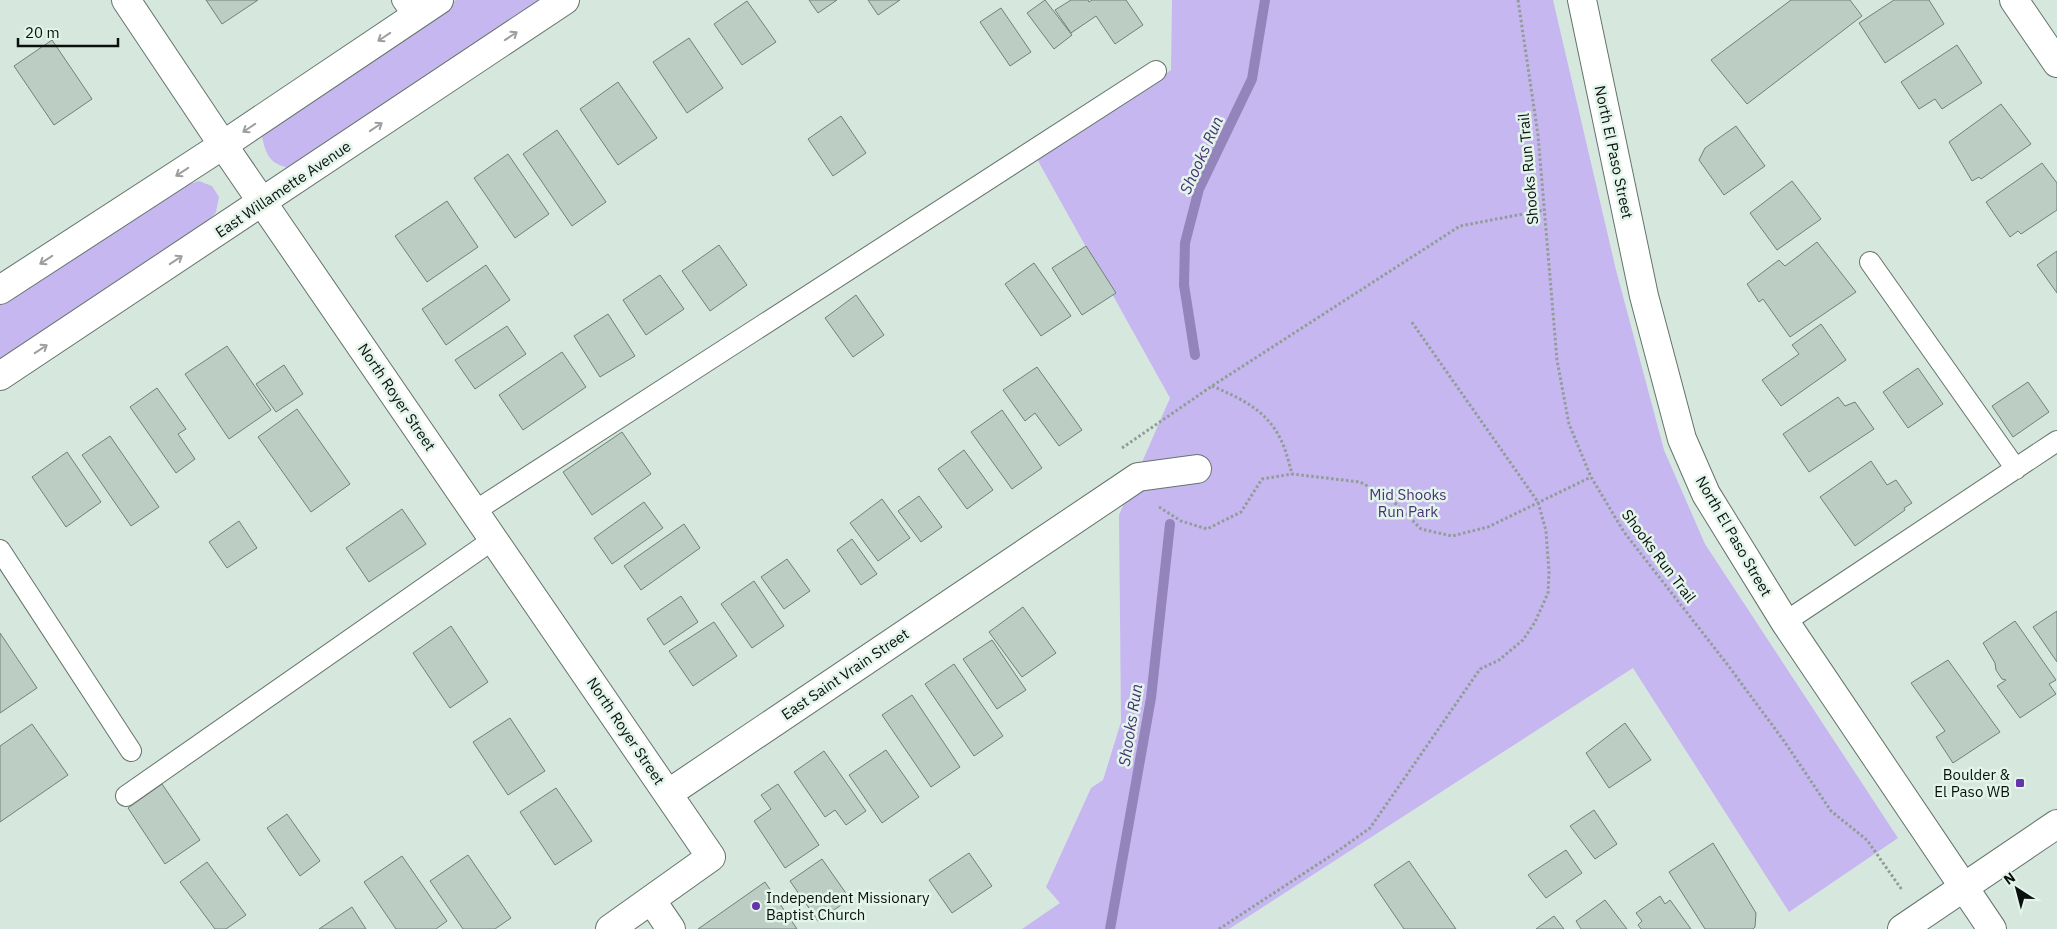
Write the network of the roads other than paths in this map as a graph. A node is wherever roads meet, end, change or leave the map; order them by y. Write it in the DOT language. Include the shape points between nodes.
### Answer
graph roads {
  1 [pos="126,0"];
  2 [pos="439,0"];
  3 [pos="565,0"];
  4 [pos="1582,0"];
  5 [pos="2014,0"];
  6 [pos="408,9"];
  7 [pos="2057,63"];
  8 [pos="1156,71"];
  9 [pos="223,145"];
  10 [pos="263,203"];
  11 [pos="1870,262"];
  12 [pos="0,290"];
  13 [pos="0,376"];
  14 [pos="2057,441"];
  15 [pos="1197,469"];
  16 [pos="2016,469"];
  17 [pos="475,511"];
  18 [pos="494,539"];
  19 [pos="0,550"];
  20 [pos="1785,622"];
  21 [pos="130,751"];
  22 [pos="668,793"];
  23 [pos="126,796"];
  24 [pos="2057,824"];
  25 [pos="1964,887"];
  26 [pos="652,901"];
  27 [pos="610,929"];
  28 [pos="671,929"];
  29 [pos="1902,929"];
  30 [pos="1992,929"];
  1 -- 9 [label="street, North Royer Street"];
  2 -- 6 [label="street"];
  10 -- 3 [label="street, East Willamette Avenue, one-way"];
  4 -- 20 [label="street, North El Paso Street" via="1644,296 1682,439 1706,494"];
  5 -- 7 [label="street"];
  6 -- 9 [label="street, one-way"];
  8 -- 17 [label="lane"];
  9 -- 10 [label="street, North Royer Street"];
  9 -- 12 [label="street, one-way"];
  13 -- 10 [label="street, East Willamette Avenue, one-way"];
  10 -- 17 [label="street, North Royer Street"];
  11 -- 16 [label="lane"];
  14 -- 16 [label="lane"];
  15 -- 22 [label="street, East Saint Vrain Street" via="1138,477"];
  16 -- 20 [label="lane"];
  17 -- 18 [label="street, North Royer Street"];
  18 -- 22 [label="street, North Royer Street"];
  18 -- 23 [label="lane"];
  19 -- 21 [label="lane"];
  20 -- 25 [label="street, North El Paso Street"];
  22 -- 26 [label="street" via="711,857"];
  24 -- 25 [label="street"];
  25 -- 29 [label="street"];
  25 -- 30 [label="street, North El Paso Street"];
  26 -- 27 [label="street"];
  26 -- 28 [label="street"];
}
